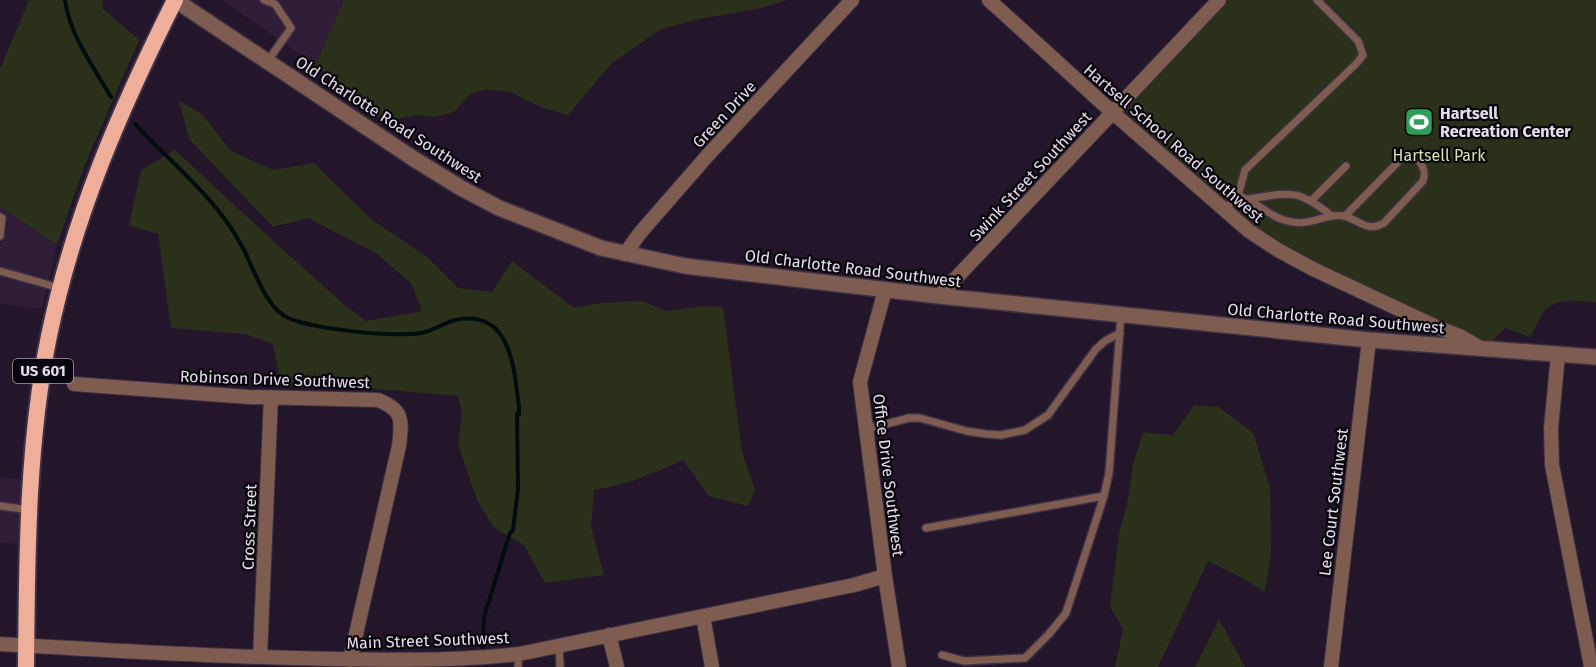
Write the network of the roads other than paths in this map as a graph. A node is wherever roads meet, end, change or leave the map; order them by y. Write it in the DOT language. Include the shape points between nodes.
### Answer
graph roads {
  1 [pos="175,0"];
  2 [pos="264,0"];
  3 [pos="852,0"];
  4 [pos="989,0"];
  5 [pos="1219,0"];
  6 [pos="1317,0"];
  7 [pos="276,2"];
  8 [pos="267,62"];
  9 [pos="1112,112"];
  10 [pos="1346,166"];
  11 [pos="1238,196"];
  12 [pos="1249,199"];
  13 [pos="1311,200"];
  14 [pos="1223,211"];
  15 [pos="1332,216"];
  16 [pos="1345,216"];
  17 [pos="0,217"];
  18 [pos="0,236"];
  19 [pos="625,254"];
  20 [pos="0,271"];
  21 [pos="60,288"];
  22 [pos="885,290"];
  23 [pos="939,296"];
  24 [pos="1121,315"];
  25 [pos="1120,333"];
  26 [pos="1369,340"];
  27 [pos="1484,350"];
  28 [pos="1558,355"];
  29 [pos="1596,357"];
  30 [pos="74,384"];
  31 [pos="271,397"];
  32 [pos="867,429"];
  33 [pos="1104,496"];
  34 [pos="0,506"];
  35 [pos="30,510"];
  36 [pos="926,528"];
  37 [pos="885,576"];
  38 [pos="703,616"];
  39 [pos="609,635"];
  40 [pos="0,644"];
  41 [pos="559,645"];
  42 [pos="26,646"];
  43 [pos="942,655"];
  44 [pos="260,657"];
  45 [pos="350,660"];
  46 [pos="519,661"];
  47 [pos="485,662"];
  48 [pos="297,663"];
  49 [pos="1591,666"];
  50 [pos="26,667"];
  51 [pos="560,667"];
  52 [pos="617,667"];
  53 [pos="712,667"];
  54 [pos="898,667"];
  55 [pos="1331,667"];
  1 -- 8 [label="street, Old Charlotte Road Southwest"];
  1 -- 21 [label="highway, US 601" via="96,172"];
  2 -- 7 [label="lane"];
  3 -- 19 [label="street, Green Drive" via="708,155"];
  4 -- 9 [label="street, Hartsell School Road Southwest"];
  5 -- 9 [label="street, Swink Street Southwest"];
  6 -- 11 [label="lane" via="1358,41 1363,55 1245,170"];
  7 -- 8 [label="lane" via="291,28"];
  8 -- 19 [label="street, Old Charlotte Road Southwest" via="414,159 499,208"];
  9 -- 14 [label="street, Hartsell School Road Southwest"];
  9 -- 23 [label="street, Swink Street Southwest"];
  10 -- 13 [label="lane"];
  11 -- 12 [label="lane"];
  11 -- 14 [label="lane"];
  12 -- 13 [label="lane" via="1298,194"];
  12 -- 15 [label="lane" via="1282,220 1319,221"];
  13 -- 15 [label="lane"];
  14 -- 27 [label="street, Hartsell School Road Southwest" via="1287,255"];
  15 -- 16 [label="lane"];
  16 -- 16 [label="lane" via="1401,159 1407,156 1421,163 1424,181 1384,224 1370,227"];
  17 -- 18 [label="lane"];
  19 -- 22 [label="street, Old Charlotte Road Southwest" via="685,266"];
  20 -- 21 [label="lane"];
  21 -- 35 [label="highway, US 601" via="40,386"];
  22 -- 23 [label="street, Old Charlotte Road Southwest"];
  22 -- 32 [label="street, Office Drive Southwest" via="861,373"];
  23 -- 24 [label="street, Old Charlotte Road Southwest"];
  24 -- 25 [label="lane"];
  24 -- 26 [label="street, Old Charlotte Road Southwest"];
  25 -- 32 [label="lane" via="1095,349 1048,415 1025,430 986,434 920,418"];
  25 -- 33 [label="lane"];
  26 -- 27 [label="street, Old Charlotte Road Southwest"];
  26 -- 55 [label="street, Lee Court Southwest"];
  27 -- 28 [label="street, Old Charlotte Road Southwest"];
  28 -- 29 [label="street, Old Charlotte Road Southwest"];
  28 -- 49 [label="street" via="1551,428 1552,465"];
  30 -- 31 [label="street, Robinson Drive Southwest"];
  31 -- 44 [label="street, Cross Street"];
  31 -- 45 [label="street, Robinson Drive Southwest" via="378,400 399,413 399,446"];
  32 -- 37 [label="street, Office Drive Southwest"];
  33 -- 36 [label="lane"];
  33 -- 43 [label="lane" via="1066,613 1025,658 964,661"];
  34 -- 35 [label="lane"];
  35 -- 42 [label="highway, US 601"];
  37 -- 38 [label="street, Main Street Southwest"];
  37 -- 54 [label="street, Office Drive Southwest"];
  38 -- 39 [label="street, Main Street Southwest"];
  38 -- 53 [label="street"];
  39 -- 41 [label="street, Main Street Southwest"];
  39 -- 52 [label="street"];
  40 -- 42 [label="street, Main Street Southwest"];
  41 -- 46 [label="street, Main Street Southwest"];
  41 -- 51 [label="lane"];
  42 -- 44 [label="street, Main Street Southwest"];
  42 -- 50 [label="highway, US 601"];
  44 -- 48 [label="street, Main Street Southwest"];
  45 -- 47 [label="street, Main Street Southwest"];
  45 -- 48 [label="street, Main Street Southwest"];
  46 -- 47 [label="street, Main Street Southwest"];
}
